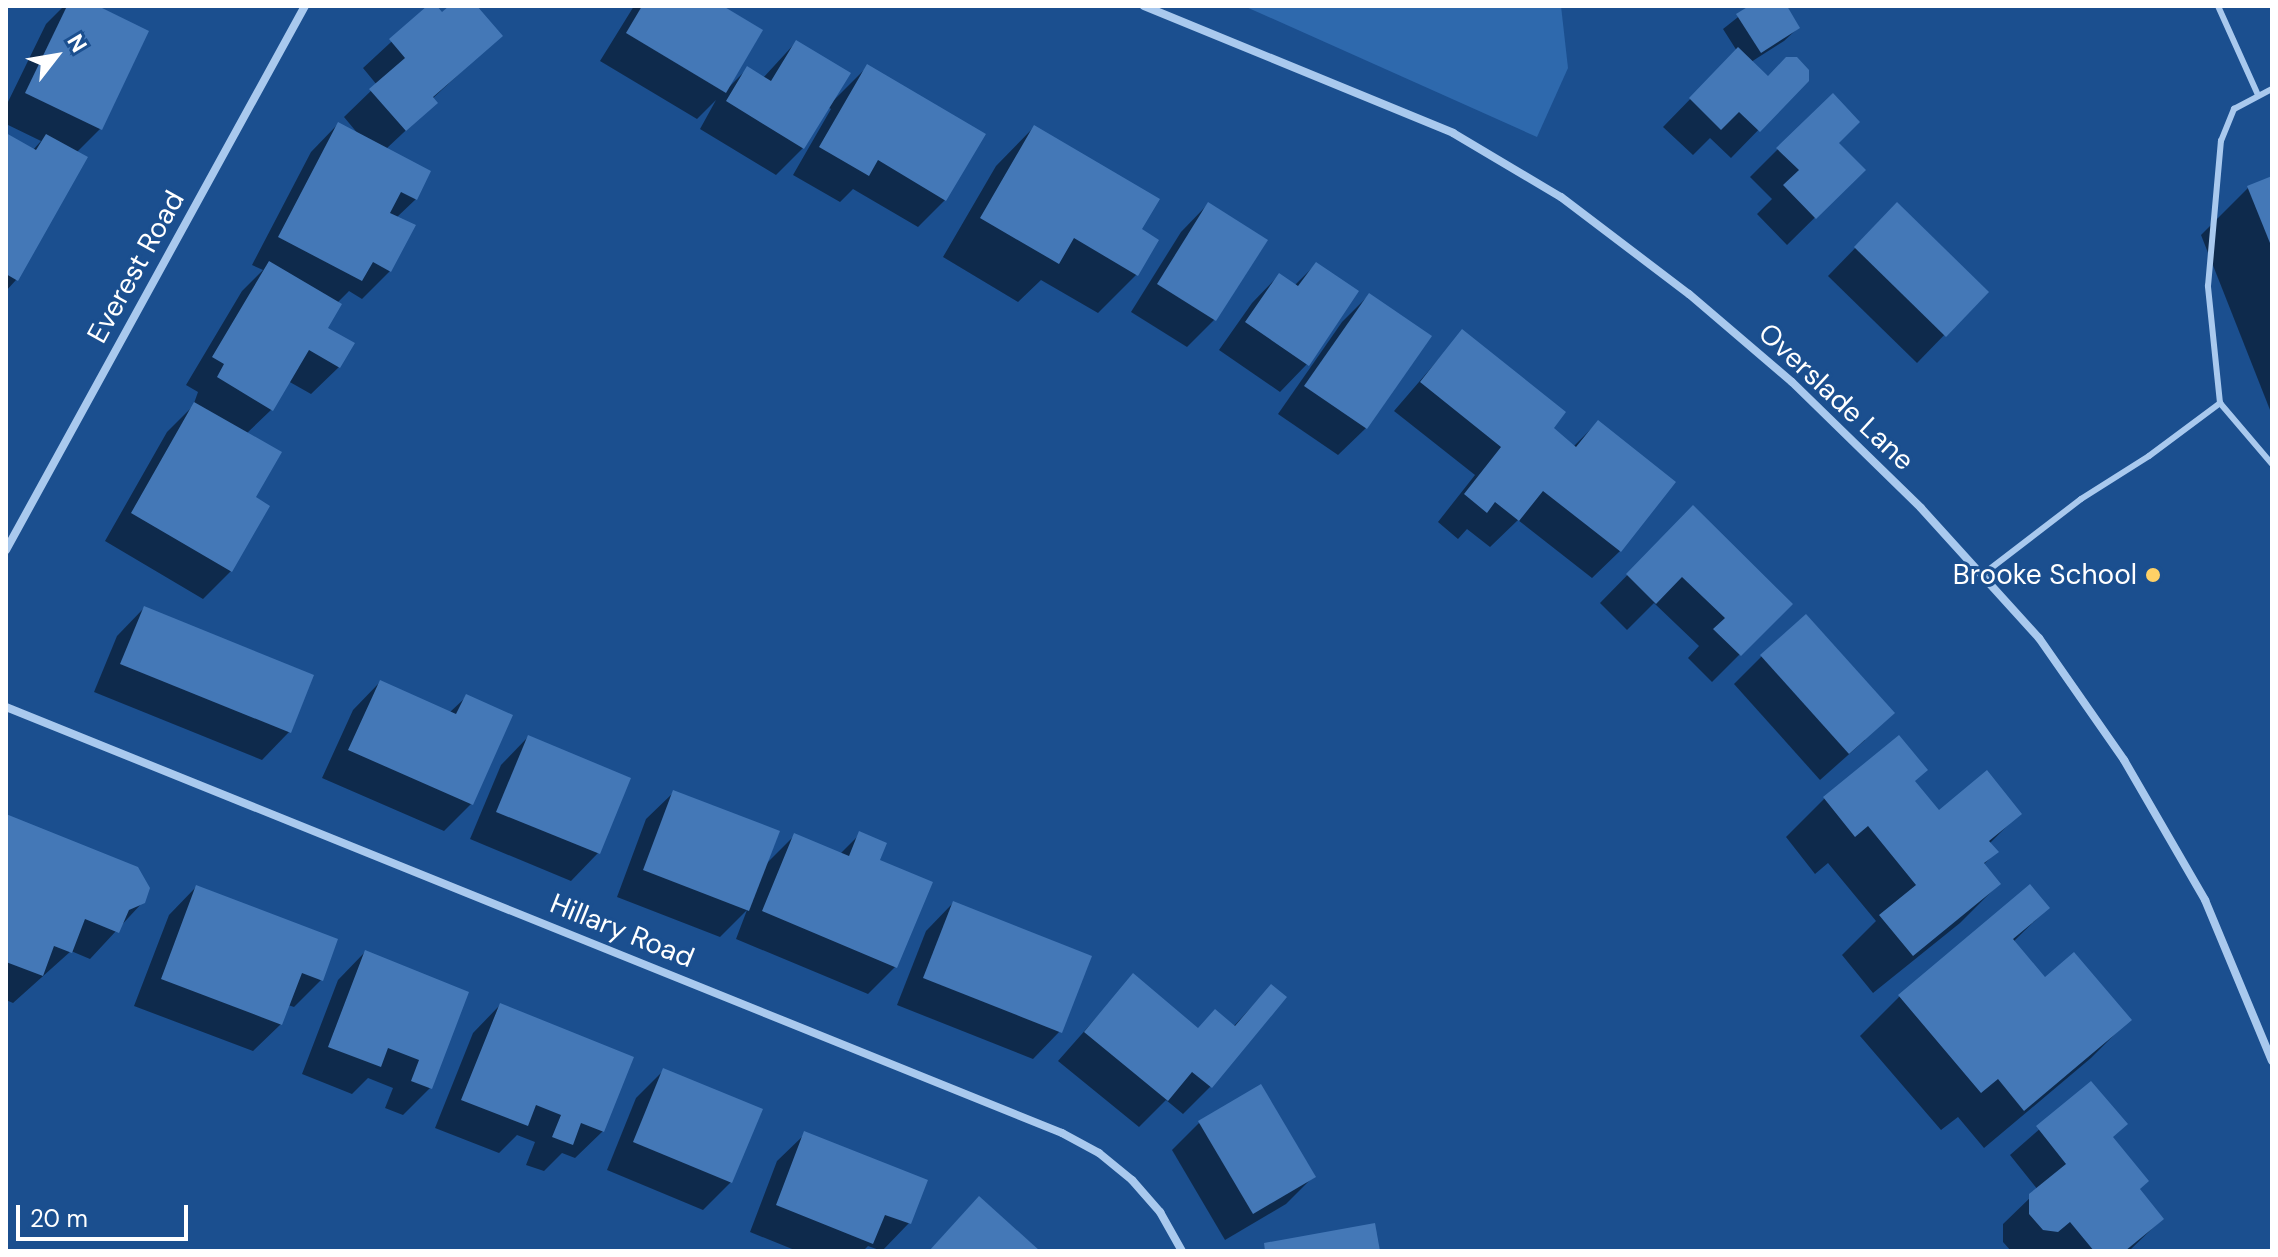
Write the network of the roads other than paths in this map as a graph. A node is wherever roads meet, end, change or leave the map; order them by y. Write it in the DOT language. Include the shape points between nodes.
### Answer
graph roads {
  1 [pos="305,6"];
  2 [pos="1144,6"];
  3 [pos="2218,6"];
  4 [pos="2272,89"];
  5 [pos="2258,95"];
  6 [pos="2220,403"];
  7 [pos="2272,464"];
  8 [pos="6,550"];
  9 [pos="1982,575"];
  10 [pos="6,707"];
  11 [pos="2272,1061"];
  12 [pos="1182,1251"];
  1 -- 8 [label="street, Everest Road"];
  2 -- 9 [label="street, Overslade Lane" via="1453,133 1561,197 1689,294 1792,382"];
  3 -- 5 [label="lane"];
  4 -- 5 [label="lane"];
  5 -- 6 [label="lane" via="2234,109 2221,141 2208,286"];
  6 -- 7 [label="lane"];
  6 -- 9 [label="lane"];
  9 -- 11 [label="street, Overslade Lane" via="2039,638 2124,760 2205,900"];
  10 -- 12 [label="street, Hillary Road" via="1062,1133 1099,1153 1132,1180 1160,1212"];
}
